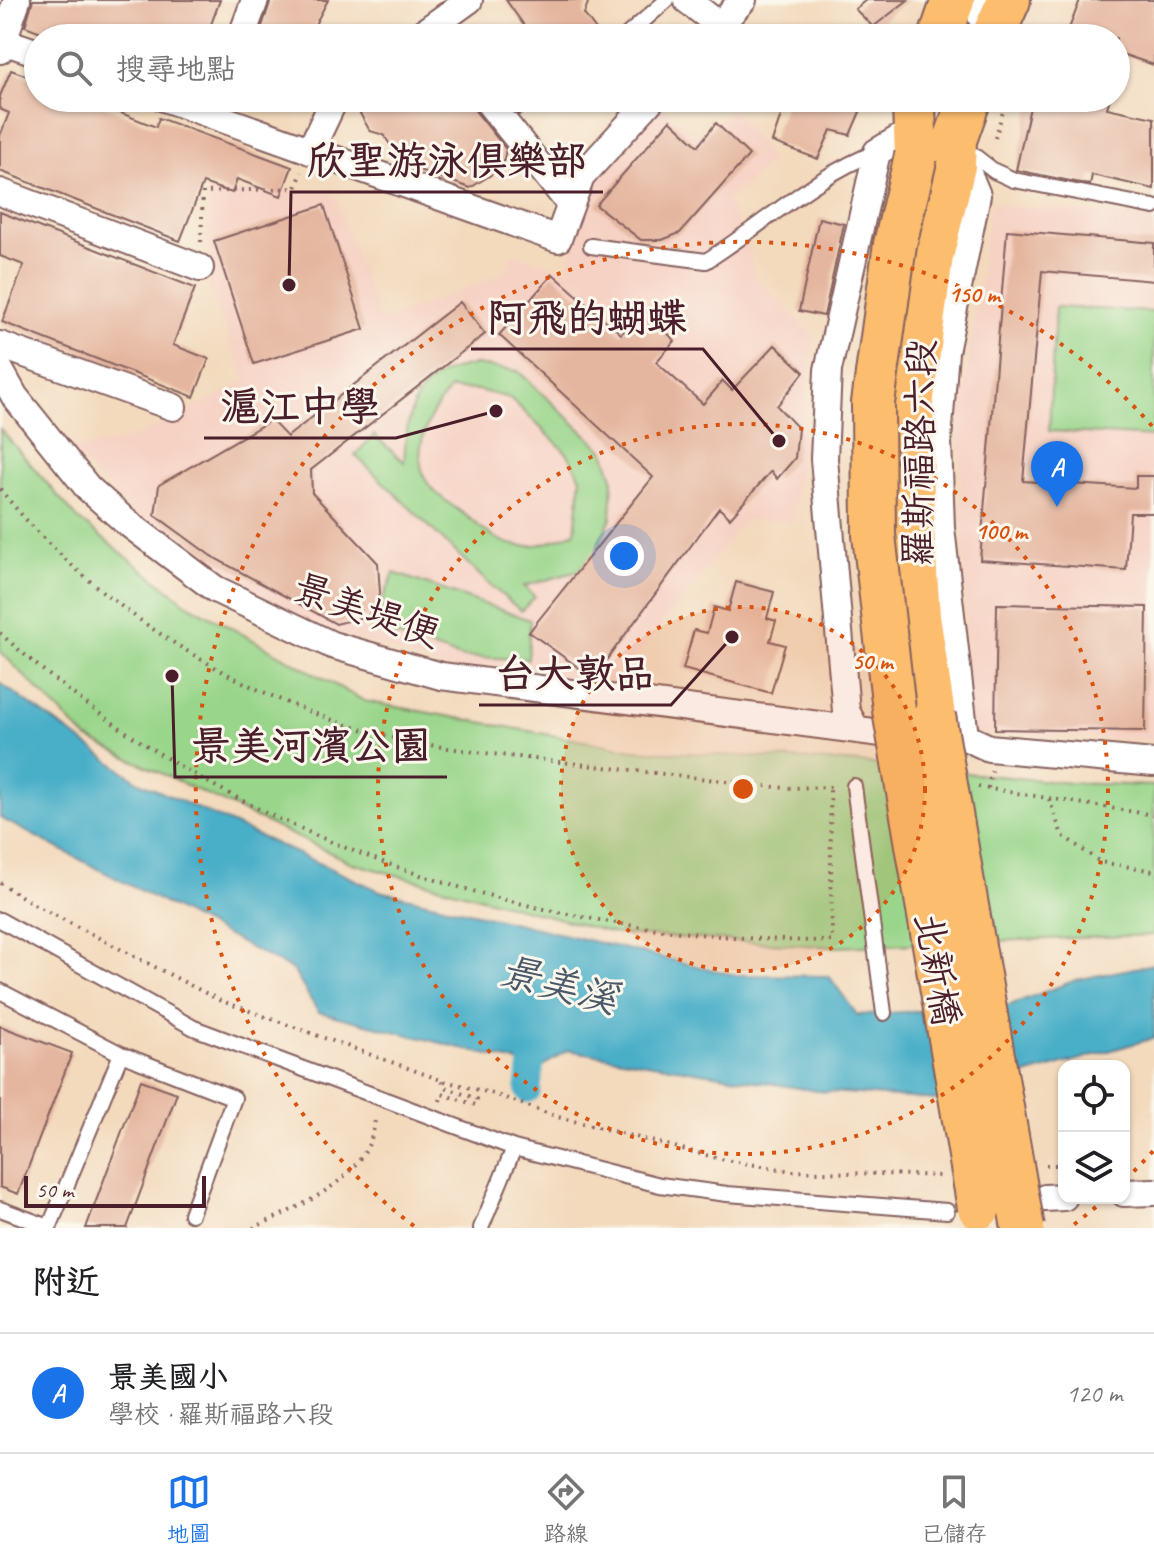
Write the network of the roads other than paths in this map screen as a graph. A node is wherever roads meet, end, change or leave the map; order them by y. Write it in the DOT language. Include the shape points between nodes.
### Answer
graph roads {
  1 [pos="17,0"];
  2 [pos="255,0"];
  3 [pos="469,0"];
  4 [pos="667,0"];
  5 [pos="687,0"];
  6 [pos="743,0"];
  7 [pos="953,0"];
  8 [pos="976,0"];
  9 [pos="1009,0"];
  10 [pos="246,24"];
  11 [pos="440,24"];
  12 [pos="640,24"];
  13 [pos="707,24"];
  14 [pos="720,24"];
  15 [pos="945,24"];
  16 [pos="985,24"];
  17 [pos="997,24"];
  18 [pos="2,46"];
  19 [pos="24,50"];
  20 [pos="228,112"];
  21 [pos="328,112"];
  22 [pos="496,112"];
  23 [pos="640,112"];
  24 [pos="957,112"];
  25 [pos="933,139"];
  26 [pos="310,151"];
  27 [pos="0,192"];
  28 [pos="570,204"];
  29 [pos="1154,207"];
  30 [pos="591,246"];
  31 [pos="200,268"];
  32 [pos="0,345"];
  33 [pos="0,370"];
  34 [pos="173,407"];
  35 [pos="913,727"];
  36 [pos="1154,763"];
  37 [pos="854,786"];
  38 [pos="0,920"];
  39 [pos="0,991"];
  40 [pos="884,1013"];
  41 [pos="121,1054"];
  42 [pos="514,1148"];
  43 [pos="1154,1192"];
  44 [pos="1130,1193"];
  45 [pos="1044,1208"];
  46 [pos="0,1209"];
  47 [pos="191,1214"];
  48 [pos="965,1219"];
  49 [pos="49,1228"];
  50 [pos="481,1228"];
  1 -- 18 [label="street"];
  2 -- 10 [label="street"];
  3 -- 11 [label="street"];
  4 -- 12 [label="lane"];
  5 -- 13 [label="street"];
  6 -- 14 [label="street"];
  7 -- 15 [label="main road"];
  8 -- 16 [label="street"];
  9 -- 17 [label="main road"];
  18 -- 19 [label="street"];
  20 -- 26 [label="street"];
  21 -- 26 [label="street"];
  22 -- 28 [label="street"];
  23 -- 28 [label="street" via="581,177"];
  24 -- 25 [label="main road, 羅斯福路六段"];
  25 -- 29 [label="lane" via="1014,180"];
  25 -- 30 [label="lane" via="860,158 706,261"];
  25 -- 35 [label="main road, 羅斯福路六段" via="932,256 912,404 919,617"];
  25 -- 35 [label="street" via="828,370 824,459 846,711"];
  26 -- 28 [label="street" via="558,239"];
  27 -- 31 [label="street"];
  32 -- 34 [label="street"];
  33 -- 35 [label="street, 景美堤便" via="15,397 88,488 125,521 215,589 332,645 441,676"];
  35 -- 36 [label="street, 景美堤便" via="989,748"];
  35 -- 45 [label="main road, 北新橋, bridge"];
  35 -- 48 [label="main road, 北新橋, bridge"];
  37 -- 40 [label="lane"];
  38 -- 42 [label="lane" via="194,1028"];
  39 -- 41 [label="lane"];
  41 -- 47 [label="lane" via="234,1098"];
  41 -- 49 [label="lane"];
  42 -- 48 [label="lane" via="660,1185"];
  42 -- 50 [label="lane"];
  43 -- 44 [label="street"];
  46 -- 49 [label="lane"];
}
